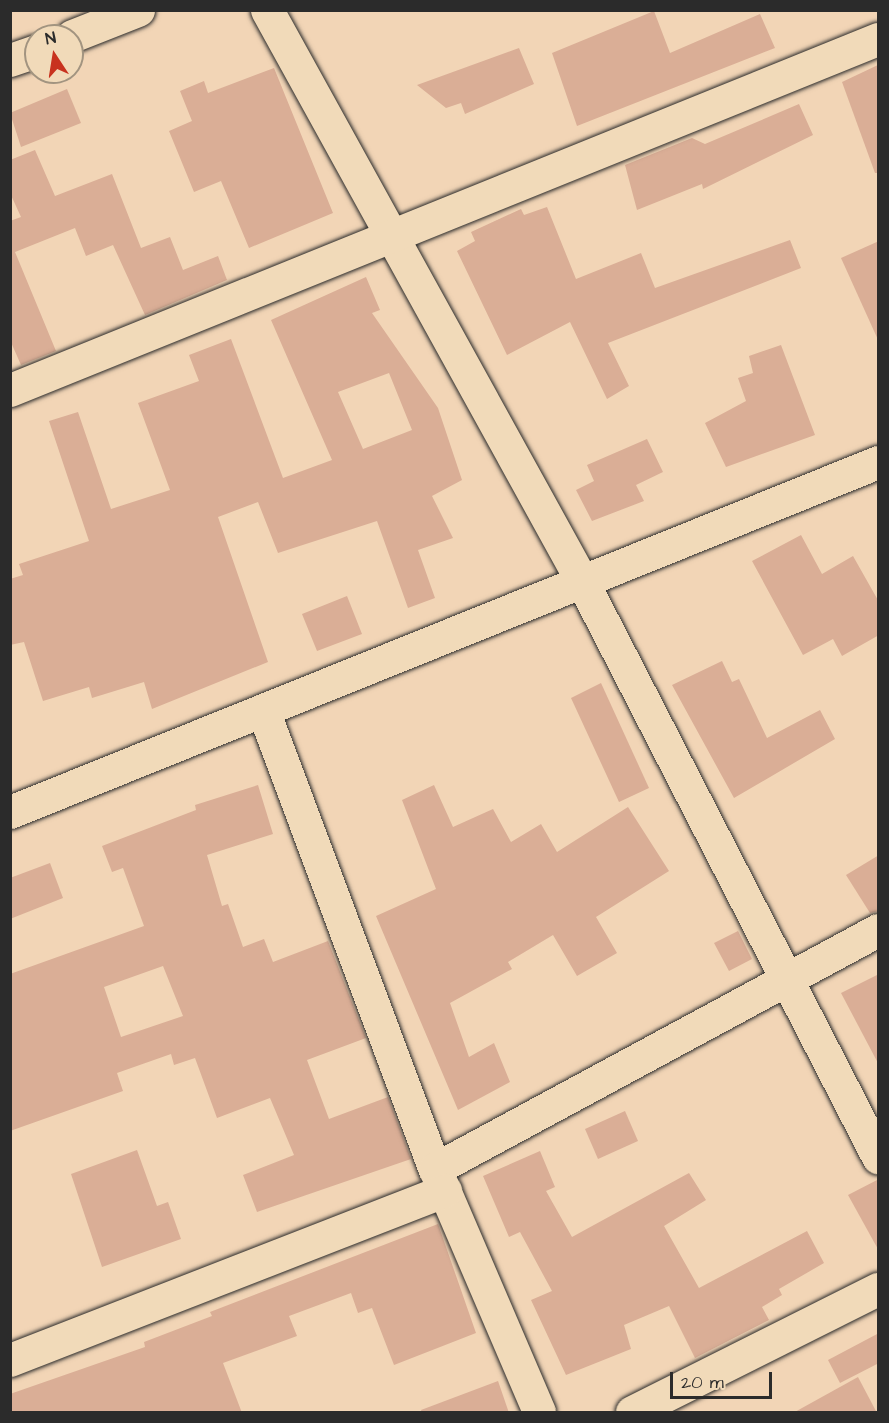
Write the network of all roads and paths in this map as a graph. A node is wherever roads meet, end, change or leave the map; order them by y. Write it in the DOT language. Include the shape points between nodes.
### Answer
graph roads {
  1 [pos="138,10"];
  2 [pos="267,10"];
  3 [pos="84,31"];
  4 [pos="879,39"];
  5 [pos="393,233"];
  6 [pos="10,390"];
  7 [pos="879,462"];
  8 [pos="582,581"];
  9 [pos="263,710"];
  10 [pos="10,812"];
  11 [pos="879,930"];
  12 [pos="787,979"];
  13 [pos="879,1157"];
  14 [pos="440,1180"];
  15 [pos="879,1289"];
  16 [pos="10,1360"];
  17 [pos="539,1413"];
  18 [pos="632,1413"];
  1 -- 3 [label="street"];
  2 -- 5 [label="street"];
  4 -- 5 [label="street"];
  5 -- 6 [label="street"];
  5 -- 8 [label="street"];
  7 -- 8 [label="street"];
  8 -- 9 [label="street"];
  8 -- 12 [label="street"];
  9 -- 10 [label="street"];
  9 -- 14 [label="street"];
  11 -- 12 [label="street"];
  12 -- 13 [label="street"];
  12 -- 14 [label="street"];
  14 -- 16 [label="street"];
  14 -- 17 [label="street"];
  15 -- 18 [label="street"];
}
